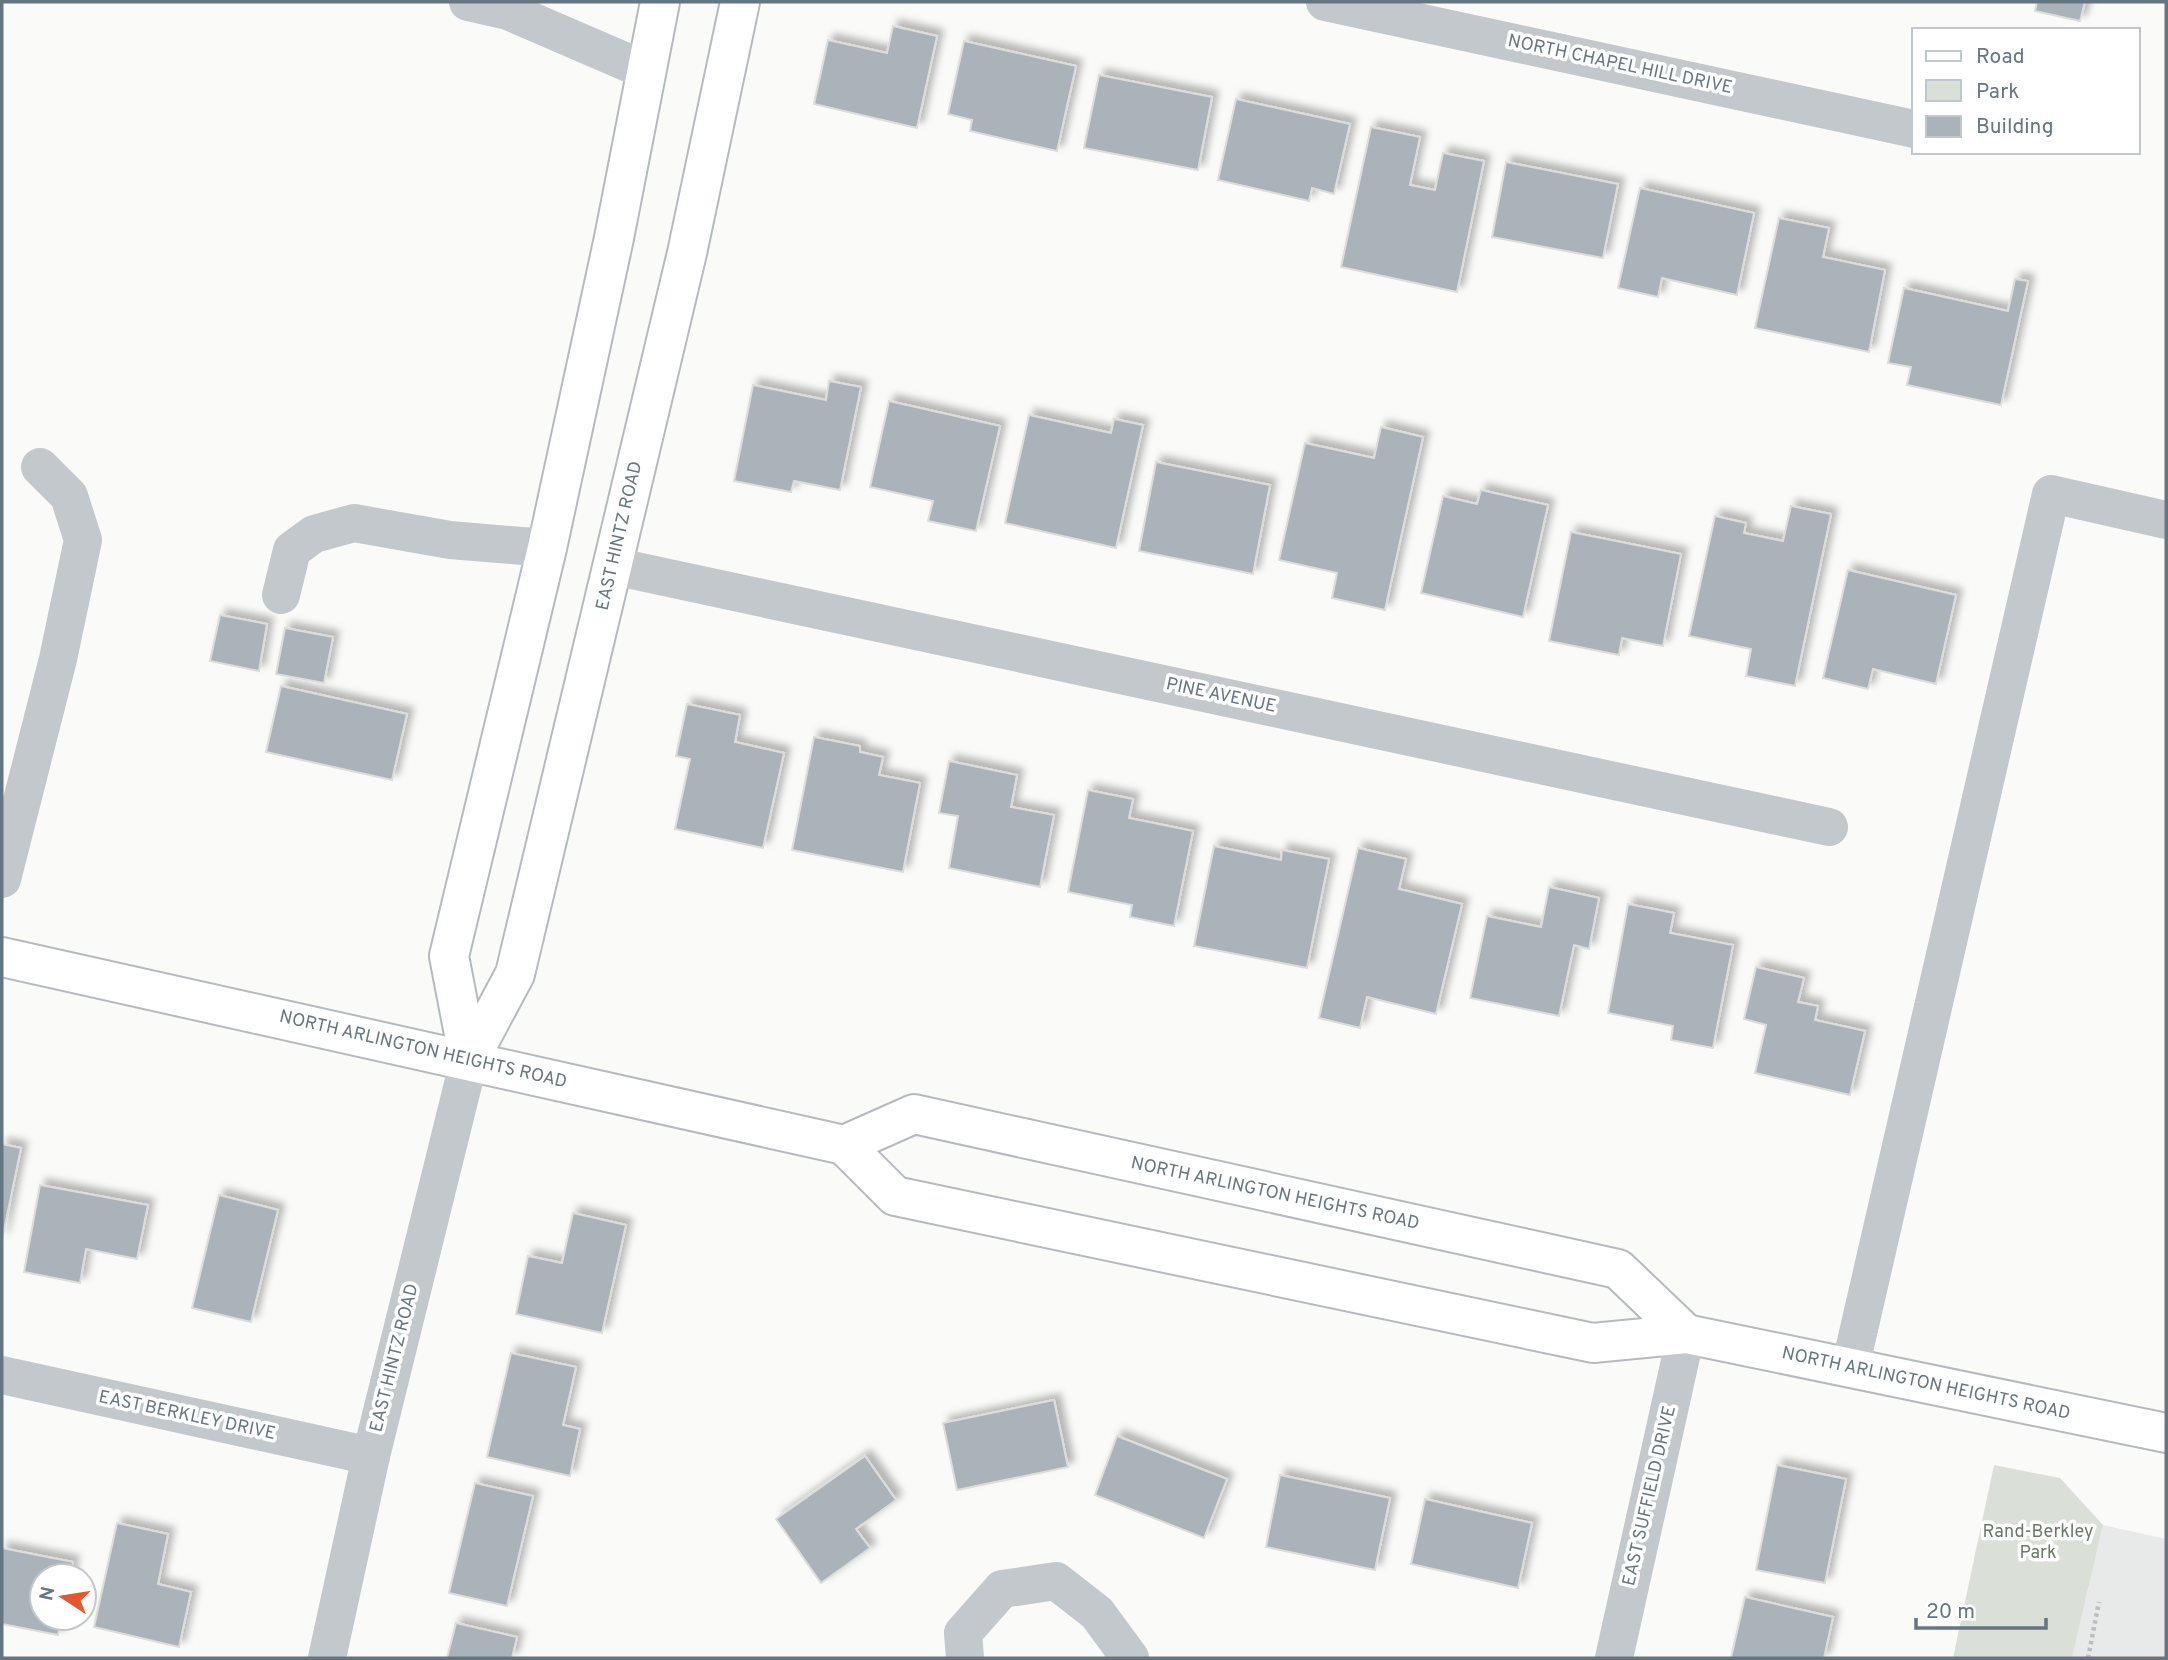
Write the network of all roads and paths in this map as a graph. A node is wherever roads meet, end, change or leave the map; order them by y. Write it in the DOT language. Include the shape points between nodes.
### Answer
graph roads {
  1 [pos="468,2"];
  2 [pos="660,2"];
  3 [pos="740,2"];
  4 [pos="1325,2"];
  5 [pos="509,6"];
  6 [pos="647,71"];
  7 [pos="1912,129"];
  8 [pos="40,467"];
  9 [pos="2166,520"];
  10 [pos="548,548"];
  11 [pos="613,566"];
  12 [pos="281,595"];
  13 [pos="1829,827"];
  14 [pos="2,879"];
  15 [pos="2,957"];
  16 [pos="469,1060"];
  17 [pos="844,1144"];
  18 [pos="1686,1334"];
  19 [pos="1850,1368"];
  20 [pos="2,1375"];
  21 [pos="2166,1433"];
  22 [pos="371,1456"];
  23 [pos="2099,1602"];
  24 [pos="327,1658"];
  25 [pos="965,1658"];
  26 [pos="1130,1658"];
  27 [pos="1614,1658"];
  28 [pos="2088,1658"];
  1 -- 5 [label="street"];
  2 -- 6 [label="main road, EAST HINTZ ROAD"];
  3 -- 11 [label="main road, EAST HINTZ ROAD"];
  4 -- 7 [label="street, NORTH CHAPEL HILL DRIVE"];
  5 -- 6 [label="street"];
  6 -- 10 [label="main road, EAST HINTZ ROAD"];
  8 -- 14 [label="street" via="68,496 83,540"];
  9 -- 19 [label="street" via="2052,494"];
  10 -- 12 [label="street" via="450,540 354,523 314,534 292,550"];
  10 -- 16 [label="main road, EAST HINTZ ROAD" via="449,956"];
  11 -- 13 [label="street, PINE AVENUE"];
  11 -- 16 [label="main road, EAST HINTZ ROAD" via="515,974"];
  15 -- 16 [label="main road, NORTH ARLINGTON HEIGHTS ROAD"];
  16 -- 17 [label="main road, NORTH ARLINGTON HEIGHTS ROAD"];
  16 -- 22 [label="street, EAST HINTZ ROAD"];
  17 -- 18 [label="main road, NORTH ARLINGTON HEIGHTS ROAD" via="895,1196 1593,1343"];
  17 -- 18 [label="main road, NORTH ARLINGTON HEIGHTS ROAD" via="914,1114 1618,1269"];
  18 -- 19 [label="main road, NORTH ARLINGTON HEIGHTS ROAD"];
  18 -- 27 [label="street, EAST SUFFIELD DRIVE"];
  19 -- 21 [label="main road, NORTH ARLINGTON HEIGHTS ROAD"];
  20 -- 22 [label="street, EAST BERKLEY DRIVE"];
  22 -- 24 [label="street, EAST HINTZ ROAD"];
  23 -- 28 [label="path"];
  25 -- 26 [label="street" via="963,1633 1002,1589 1056,1581 1097,1613"];
}
